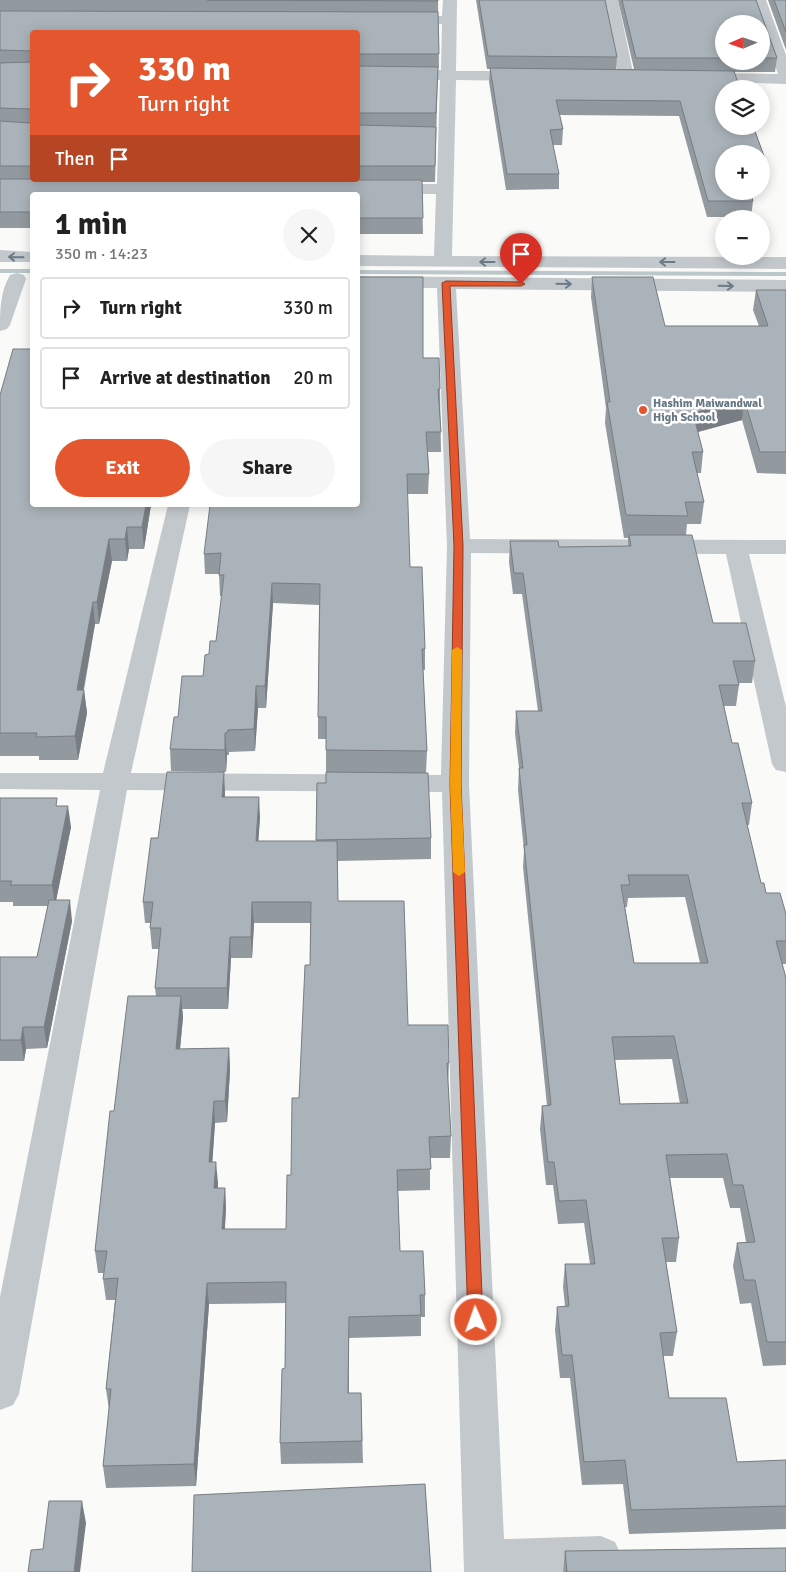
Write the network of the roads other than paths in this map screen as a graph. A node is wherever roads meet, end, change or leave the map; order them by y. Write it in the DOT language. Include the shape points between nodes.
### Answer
graph roads {
  1 [pos="450,0"];
  2 [pos="611,0"];
  3 [pos="759,0"];
  4 [pos="390,20"];
  5 [pos="450,20"];
  6 [pos="360,74"];
  7 [pos="448,75"];
  8 [pos="537,76"];
  9 [pos="606,77"];
  10 [pos="786,77"];
  11 [pos="686,78"];
  12 [pos="427,135"];
  13 [pos="446,135"];
  14 [pos="366,189"];
  15 [pos="445,189"];
  16 [pos="0,256"];
  17 [pos="30,257"];
  18 [pos="360,260"];
  19 [pos="786,263"];
  20 [pos="444,272"];
  21 [pos="16,279"];
  22 [pos="360,282"];
  23 [pos="786,286"];
  24 [pos="0,325"];
  25 [pos="179,507"];
  26 [pos="458,546"];
  27 [pos="736,547"];
  28 [pos="786,547"];
  29 [pos="786,764"];
  30 [pos="0,781"];
  31 [pos="114,782"];
  32 [pos="455,784"];
  33 [pos="0,1394"];
  34 [pos="640,1554"];
  35 [pos="485,1565"];
  1 -- 5 [label="street"];
  2 -- 9 [label="street" via="631,77"];
  3 -- 10 [label="street"];
  4 -- 5 [label="street"];
  5 -- 7 [label="street"];
  6 -- 7 [label="street"];
  7 -- 8 [label="street"];
  7 -- 13 [label="street"];
  10 -- 11 [label="street"];
  12 -- 13 [label="street"];
  13 -- 15 [label="street"];
  14 -- 15 [label="street"];
  15 -- 20 [label="street"];
  17 -- 16 [label="street, one-way"];
  18 -- 20 [label="street"];
  19 -- 20 [label="street, one-way"];
  20 -- 22 [label="street"];
  20 -- 23 [label="street, one-way"];
  20 -- 26 [label="street"];
  21 -- 24 [label="street"];
  25 -- 31 [label="street"];
  26 -- 27 [label="street"];
  26 -- 32 [label="street"];
  27 -- 28 [label="street"];
  27 -- 29 [label="street"];
  30 -- 31 [label="street"];
  31 -- 32 [label="street"];
  31 -- 33 [label="street"];
  32 -- 35 [label="street"];
  34 -- 35 [label="street"];
}
